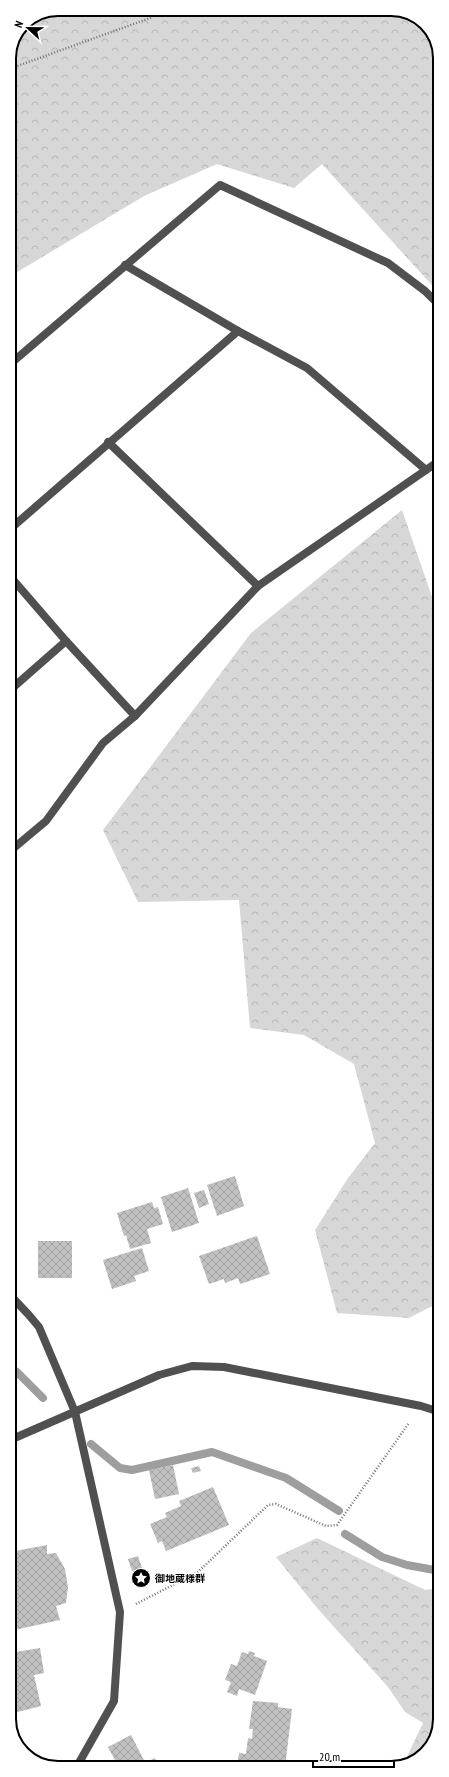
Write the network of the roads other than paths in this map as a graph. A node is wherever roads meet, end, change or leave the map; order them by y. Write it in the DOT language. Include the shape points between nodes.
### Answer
graph roads {
  1 [pos="125,265"];
  2 [pos="433,299"];
  3 [pos="238,331"];
  4 [pos="16,359"];
  5 [pos="108,442"];
  6 [pos="433,465"];
  7 [pos="426,470"];
  8 [pos="16,524"];
  9 [pos="16,583"];
  10 [pos="258,586"];
  11 [pos="66,641"];
  12 [pos="16,685"];
  13 [pos="135,716"];
  14 [pos="16,846"];
  15 [pos="16,1301"];
  16 [pos="433,1410"];
  17 [pos="75,1412"];
  18 [pos="16,1437"];
  19 [pos="80,1761"];
  1 -- 2 [label="street" via="220,185 388,263"];
  1 -- 3 [label="street"];
  1 -- 4 [label="street"];
  3 -- 5 [label="street"];
  3 -- 7 [label="street" via="307,368"];
  5 -- 8 [label="street"];
  5 -- 10 [label="street"];
  6 -- 7 [label="street"];
  7 -- 10 [label="street"];
  9 -- 11 [label="street"];
  10 -- 13 [label="street"];
  11 -- 12 [label="street"];
  11 -- 13 [label="street"];
  13 -- 14 [label="street" via="103,743 46,821"];
  15 -- 17 [label="street" via="38,1327"];
  16 -- 17 [label="street" via="224,1367 192,1366 159,1375"];
  17 -- 18 [label="street"];
  17 -- 19 [label="street" via="120,1612 114,1701"];
}
